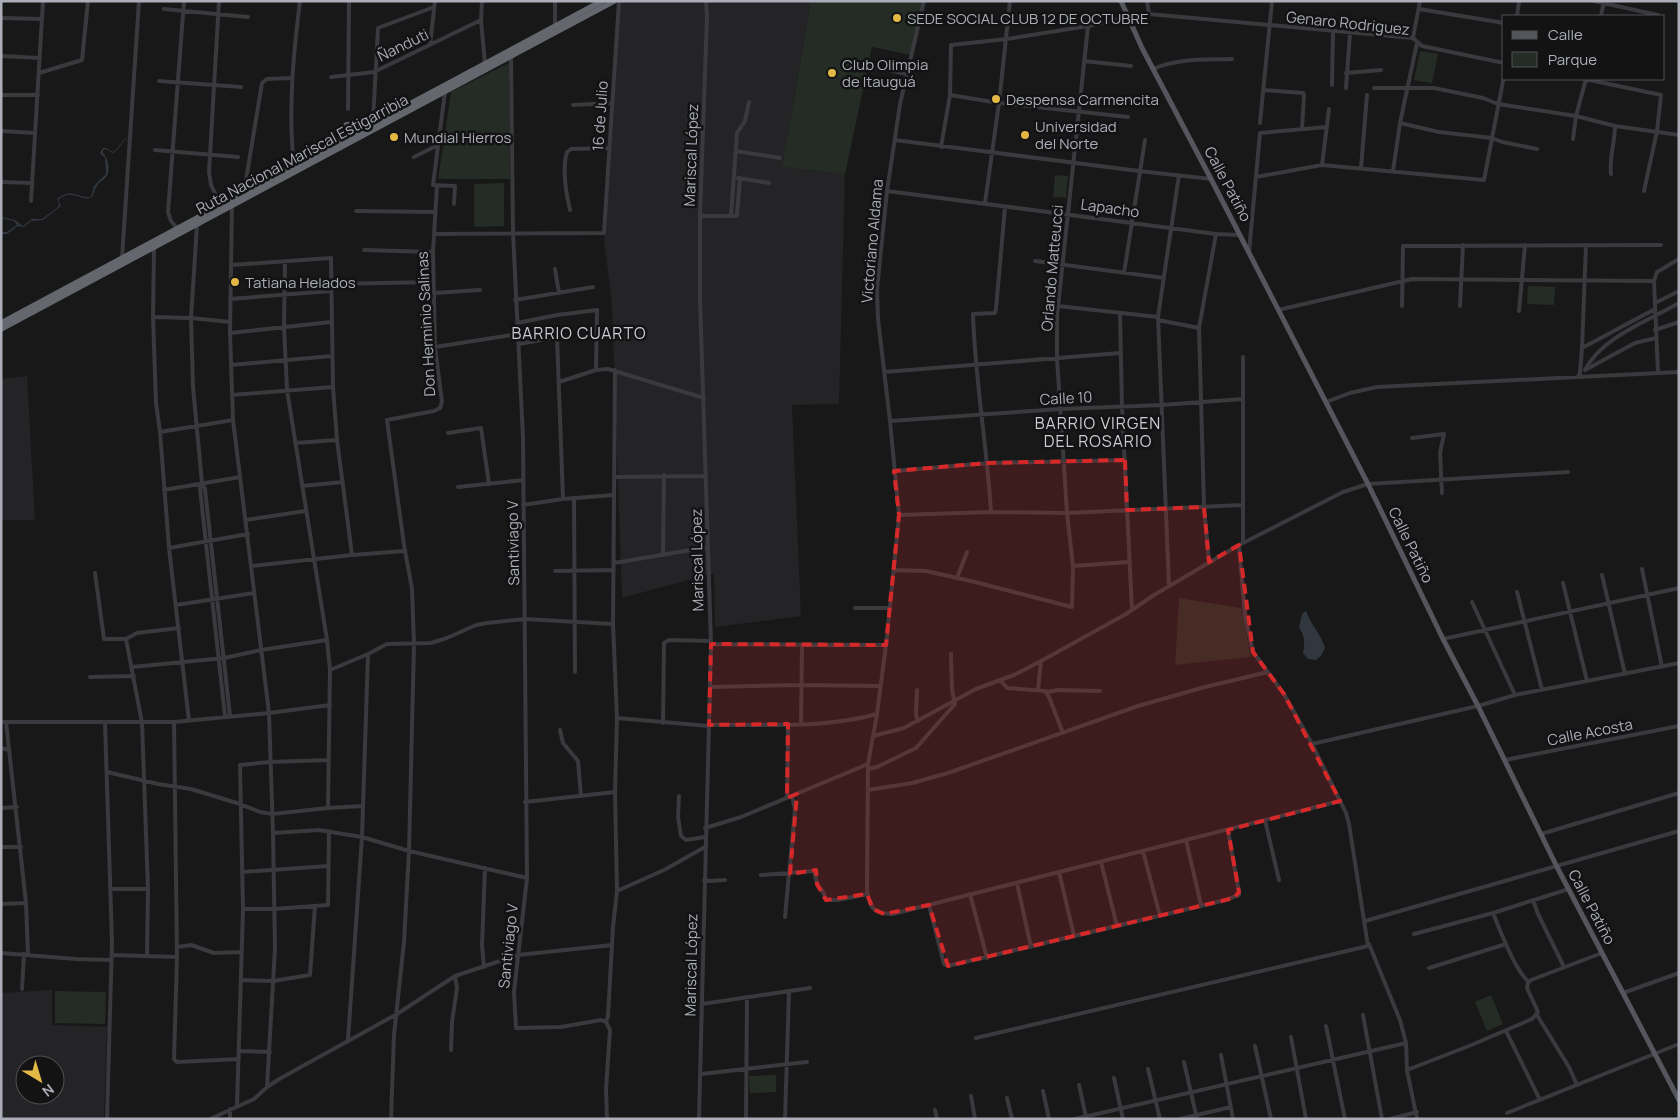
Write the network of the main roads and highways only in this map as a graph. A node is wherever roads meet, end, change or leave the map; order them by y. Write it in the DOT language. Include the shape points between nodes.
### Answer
graph roads {
  1 [pos="602,1"];
  2 [pos="614,1"];
  3 [pos="1121,1"];
  4 [pos="381,120"];
  5 [pos="346,141"];
  6 [pos="1,323"];
  7 [pos="1,329"];
  8 [pos="1679,1100"];
  1 -- 4 [label="highway, Ruta Nacional Mariscal Estigarribia"];
  2 -- 5 [label="highway, Ruta Nacional Mariscal Estigarribia"];
  3 -- 8 [label="main road, Calle Patiño" via="1152,68 1368,484 1568,889"];
  4 -- 5 [label="highway, Ruta Nacional Mariscal Estigarribia"];
  4 -- 5 [label="highway" via="346,125 342,131"];
  5 -- 6 [label="highway, Ruta Nacional Mariscal Estigarribia"];
  5 -- 7 [label="highway, Ruta Nacional Mariscal Estigarribia" via="232,206"];
}
